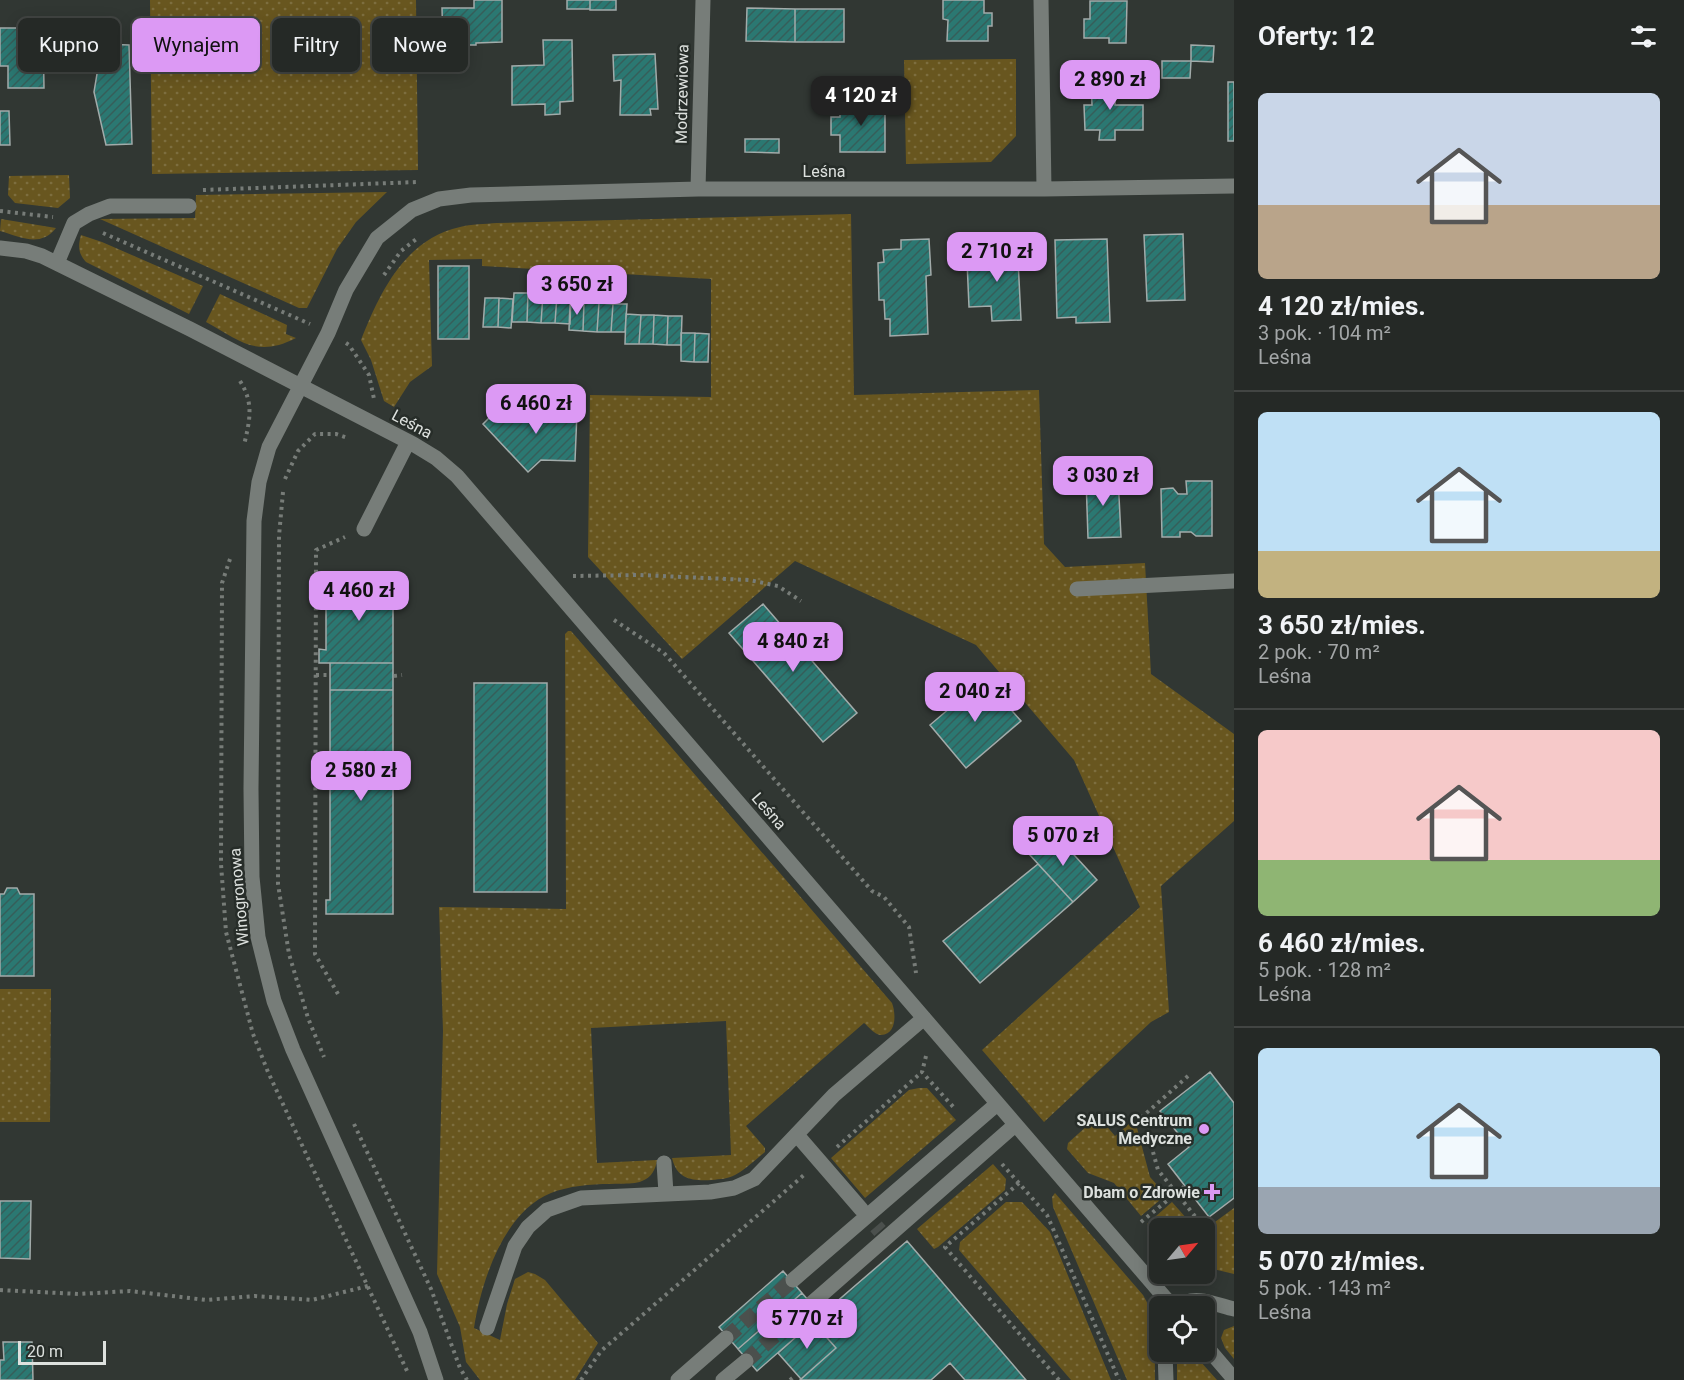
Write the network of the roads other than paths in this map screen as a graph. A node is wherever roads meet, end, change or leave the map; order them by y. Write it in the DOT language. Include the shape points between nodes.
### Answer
graph roads {
  1 [pos="703,0"];
  2 [pos="1041,0"];
  3 [pos="1234,186"];
  4 [pos="698,189"];
  5 [pos="1044,189"];
  6 [pos="189,206"];
  7 [pos="0,248"];
  8 [pos="57,263"];
  9 [pos="300,386"];
  10 [pos="408,441"];
  11 [pos="364,529"];
  12 [pos="1234,581"];
  13 [pos="1077,589"];
  14 [pos="924,1018"];
  15 [pos="997,1104"];
  16 [pos="1015,1125"];
  17 [pos="797,1135"];
  18 [pos="664,1163"];
  19 [pos="666,1193"];
  20 [pos="861,1209"];
  21 [pos="793,1280"];
  22 [pos="1163,1296"];
  23 [pos="812,1303"];
  24 [pos="1215,1305"];
  25 [pos="1234,1309"];
  26 [pos="487,1328"];
  27 [pos="726,1338"];
  28 [pos="1215,1357"];
  29 [pos="746,1361"];
  30 [pos="1165,1362"];
  31 [pos="1234,1379"];
  32 [pos="436,1380"];
  33 [pos="678,1380"];
  34 [pos="723,1380"];
  35 [pos="1166,1380"];
  1 -- 4 [label="street, Modrzewiowa"];
  2 -- 5 [label="street"];
  3 -- 5 [label="street, Leśna"];
  4 -- 5 [label="street, Leśna"];
  4 -- 9 [label="street, Leśna" via="471,195 440,199 412,210 377,238 346,290"];
  6 -- 8 [label="street" via="100,209 74,223"];
  7 -- 8 [label="street, Leśna" via="27,251"];
  8 -- 9 [label="street, Leśna"];
  9 -- 10 [label="street, Leśna"];
  9 -- 32 [label="street, Winogronowa" via="269,447 254,521 251,789 252,877 258,938 274,1001 293,1050 420,1332"];
  10 -- 11 [label="street"];
  10 -- 14 [label="street, Leśna" via="457,476"];
  12 -- 13 [label="street"];
  14 -- 15 [label="street, Leśna"];
  14 -- 17 [label="street" via="834,1095"];
  15 -- 16 [label="street, Leśna"];
  15 -- 21 [label="street"];
  16 -- 22 [label="street, Leśna"];
  16 -- 23 [label="street" via="883,1235"];
  17 -- 19 [label="street" via="763,1172 746,1184 718,1191"];
  17 -- 20 [label="street"];
  18 -- 19 [label="street"];
  19 -- 26 [label="street" via="581,1198 557,1205 536,1218 515,1246"];
  24 -- 25 [label="street"];
  27 -- 33 [label="street"];
  28 -- 31 [label="street"];
  29 -- 34 [label="street"];
  30 -- 35 [label="street"];
}
